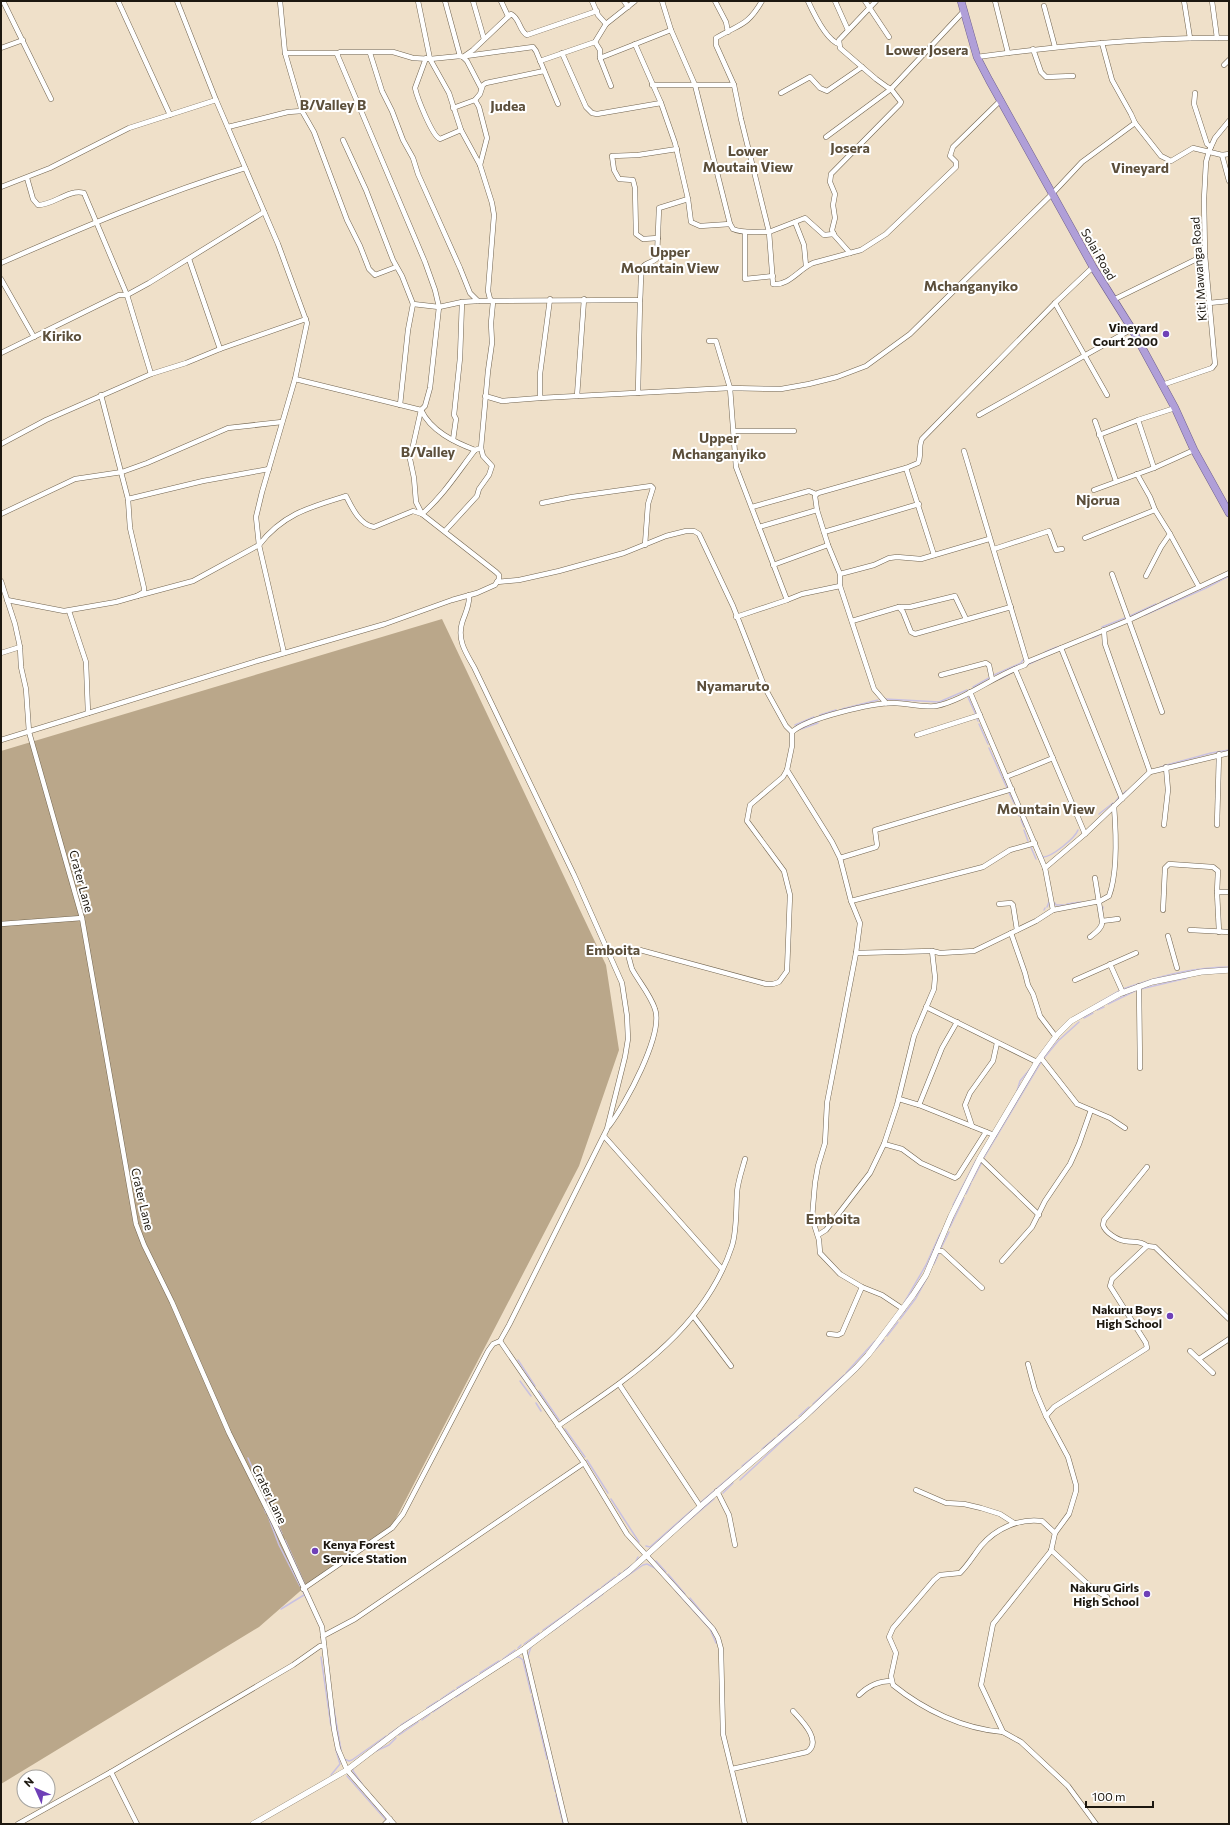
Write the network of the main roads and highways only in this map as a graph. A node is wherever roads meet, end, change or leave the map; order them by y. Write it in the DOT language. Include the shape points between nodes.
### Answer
graph roads {
  1 [pos="961,1"];
  2 [pos="1229,513"];
  1 -- 2 [label="highway, Solai Road" via="977,57 1093,267 1132,329"];
}
